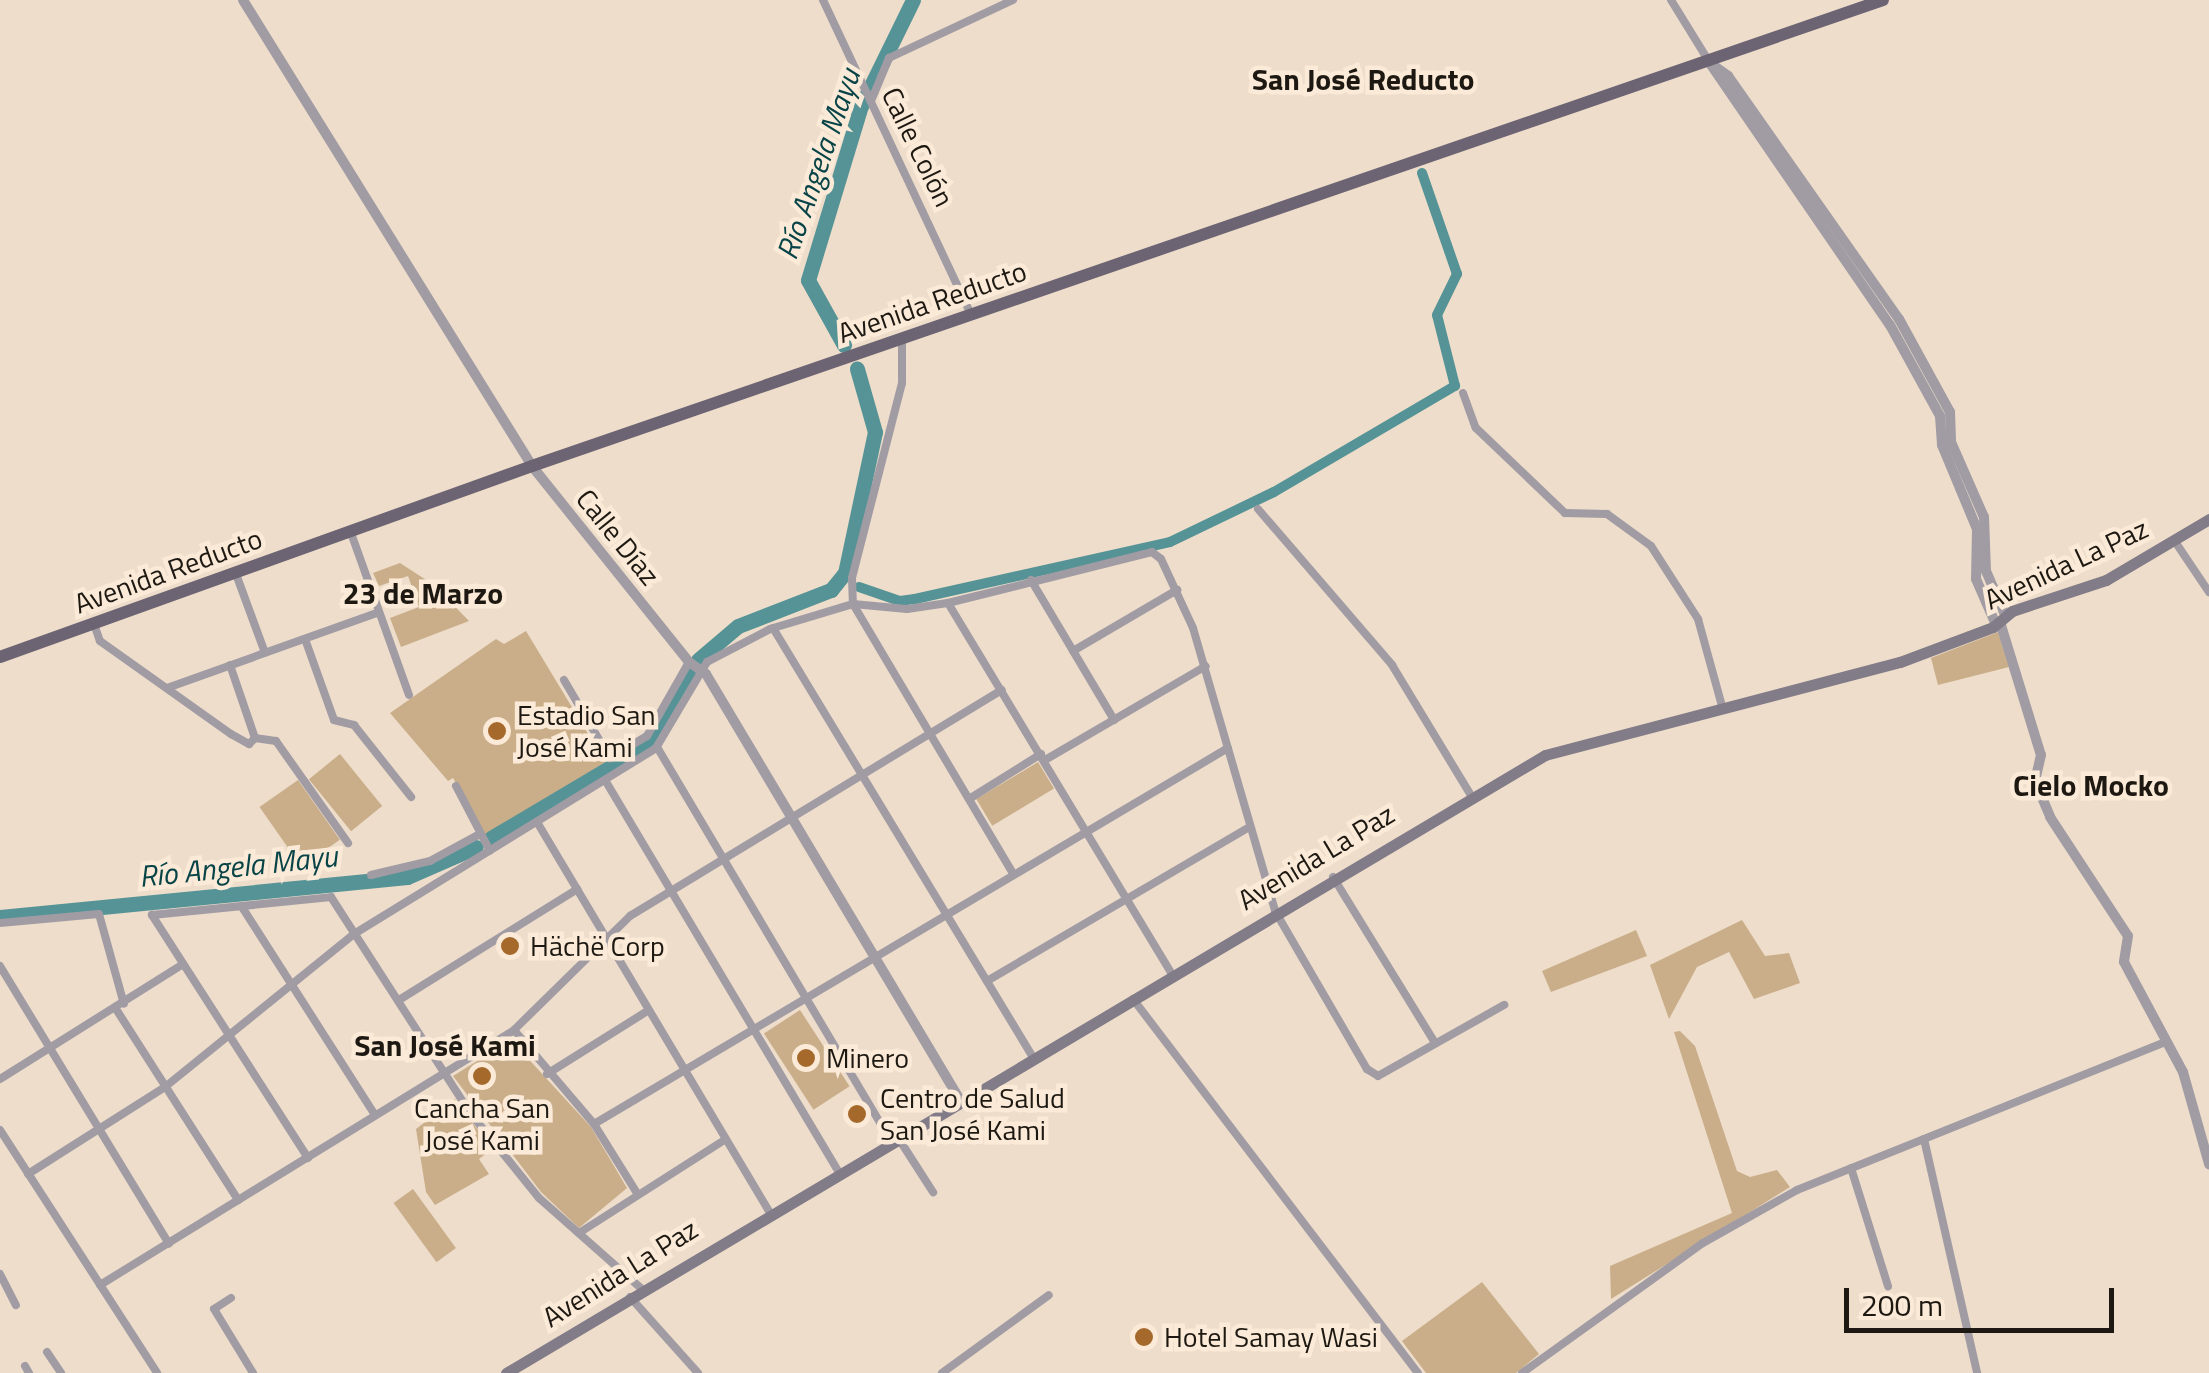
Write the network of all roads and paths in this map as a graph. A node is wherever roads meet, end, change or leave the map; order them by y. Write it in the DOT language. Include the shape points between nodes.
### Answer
graph roads {
  1 [pos="242,0"];
  2 [pos="823,0"];
  3 [pos="1013,0"];
  4 [pos="1671,0"];
  5 [pos="1882,0"];
  6 [pos="1709,62"];
  7 [pos="871,101"];
  8 [pos="972,314"];
  9 [pos="902,340"];
  10 [pos="1463,393"];
  11 [pos="532,466"];
  12 [pos="1258,508"];
  13 [pos="2209,519"];
  14 [pos="351,533"];
  15 [pos="2174,540"];
  16 [pos="236,574"];
  17 [pos="1031,580"];
  18 [pos="1176,590"];
  19 [pos="2209,592"];
  20 [pos="948,602"];
  21 [pos="853,604"];
  22 [pos="379,612"];
  23 [pos="2001,621"];
  24 [pos="94,624"];
  25 [pos="773,628"];
  26 [pos="305,639"];
  27 [pos="1074,650"];
  28 [pos="264,653"];
  29 [pos="0,658"];
  30 [pos="690,662"];
  31 [pos="230,665"];
  32 [pos="1206,666"];
  33 [pos="700,671"];
  34 [pos="564,680"];
  35 [pos="167,688"];
  36 [pos="1002,690"];
  37 [pos="409,695"];
  38 [pos="1722,706"];
  39 [pos="1114,720"];
  40 [pos="930,734"];
  41 [pos="256,738"];
  42 [pos="657,747"];
  43 [pos="1228,748"];
  44 [pos="1043,757"];
  45 [pos="862,774"];
  46 [pos="605,780"];
  47 [pos="456,786"];
  48 [pos="1470,794"];
  49 [pos="411,797"];
  50 [pos="969,799"];
  51 [pos="792,816"];
  52 [pos="537,822"];
  53 [pos="1248,827"];
  54 [pos="1086,830"];
  55 [pos="480,834"];
  56 [pos="348,843"];
  57 [pos="490,851"];
  58 [pos="723,858"];
  59 [pos="1013,872"];
  60 [pos="372,875"];
  61 [pos="1333,877"];
  62 [pos="577,889"];
  63 [pos="671,890"];
  64 [pos="1127,899"];
  65 [pos="242,907"];
  66 [pos="1275,911"];
  67 [pos="946,914"];
  68 [pos="0,923"];
  69 [pos="354,934"];
  70 [pos="607,939"];
  71 [pos="876,957"];
  72 [pos="183,964"];
  73 [pos="0,966"];
  74 [pos="1170,972"];
  75 [pos="987,980"];
  76 [pos="292,985"];
  77 [pos="1131,996"];
  78 [pos="399,1000"];
  79 [pos="807,1000"];
  80 [pos="1504,1005"];
  81 [pos="120,1007"];
  82 [pos="649,1010"];
  83 [pos="514,1030"];
  84 [pos="754,1030"];
  85 [pos="231,1038"];
  86 [pos="2167,1040"];
  87 [pos="1435,1043"];
  88 [pos="47,1050"];
  89 [pos="1032,1054"];
  90 [pos="685,1070"];
  91 [pos="443,1072"];
  92 [pos="547,1074"];
  93 [pos="0,1079"];
  94 [pos="165,1087"];
  95 [pos="959,1098"];
  96 [pos="375,1115"];
  97 [pos="594,1124"];
  98 [pos="0,1130"];
  99 [pos="100,1132"];
  100 [pos="893,1138"];
  101 [pos="726,1139"];
  102 [pos="1924,1139"];
  103 [pos="308,1158"];
  104 [pos="2209,1164"];
  105 [pos="1851,1168"];
  106 [pos="838,1171"];
  107 [pos="28,1174"];
  108 [pos="934,1192"];
  109 [pos="636,1193"];
  110 [pos="238,1200"];
  111 [pos="770,1211"];
  112 [pos="578,1234"];
  113 [pos="169,1244"];
  114 [pos="0,1274"];
  115 [pos="100,1285"];
  116 [pos="1888,1286"];
  117 [pos="642,1289"];
  118 [pos="1049,1295"];
  119 [pos="630,1297"];
  120 [pos="230,1298"];
  121 [pos="16,1305"];
  122 [pos="47,1352"];
  123 [pos="953,1370"];
  124 [pos="61,1373"];
  125 [pos="157,1373"];
  126 [pos="253,1373"];
  127 [pos="506,1373"];
  128 [pos="698,1373"];
  129 [pos="942,1373"];
  130 [pos="1418,1373"];
  131 [pos="1522,1373"];
  132 [pos="1977,1373"];
  1 -- 11 [label="street, Calle Díaz"];
  2 -- 7 [label="street, Calle Colón"];
  3 -- 7 [label="street" via="889,58"];
  4 -- 6 [label="street"];
  5 -- 6 [label="main road, Avenida Reducto"];
  6 -- 8 [label="main road, Avenida Reducto"];
  6 -- 23 [label="street" via="1728,76 1950,412 1955,466 1977,529 1976,578"];
  7 -- 8 [label="street, Calle Colón"];
  8 -- 9 [label="main road, Avenida Reducto"];
  9 -- 11 [label="main road, Avenida Reducto"];
  9 -- 21 [label="street" via="902,383 852,578"];
  10 -- 38 [label="street" via="1476,428 1565,513 1607,514 1652,546 1698,619"];
  11 -- 14 [label="main road, Avenida Reducto"];
  11 -- 30 [label="street, Calle Díaz"];
  12 -- 48 [label="street" via="1392,665"];
  13 -- 15 [label="main road, Avenida La Paz"];
  14 -- 16 [label="main road, Avenida Reducto"];
  14 -- 22 [label="street"];
  15 -- 19 [label="street"];
  15 -- 23 [label="main road, Avenida La Paz" via="2106,580"];
  16 -- 24 [label="main road, Avenida Reducto"];
  16 -- 28 [label="street"];
  17 -- 18 [label="street" via="1152,552"];
  17 -- 20 [label="street"];
  17 -- 27 [label="street"];
  18 -- 27 [label="street"];
  18 -- 32 [label="street"];
  20 -- 21 [label="street" via="906,609"];
  20 -- 36 [label="street"];
  21 -- 25 [label="street"];
  21 -- 40 [label="street"];
  22 -- 26 [label="street"];
  22 -- 37 [label="street"];
  23 -- 38 [label="main road, Avenida La Paz" via="1900,662"];
  23 -- 86 [label="street" via="2041,755 2035,781 2050,818 2128,936 2124,962"];
  24 -- 29 [label="main road, Avenida Reducto"];
  24 -- 35 [label="street" via="100,641"];
  25 -- 33 [label="street"];
  25 -- 45 [label="street"];
  26 -- 28 [label="street"];
  26 -- 49 [label="street" via="334,720 354,725"];
  27 -- 39 [label="street"];
  28 -- 31 [label="street"];
  30 -- 33 [label="street, Calle Díaz"];
  30 -- 34 [label="street" via="647,736 610,758"];
  31 -- 35 [label="street"];
  31 -- 41 [label="street"];
  32 -- 39 [label="street"];
  32 -- 43 [label="street"];
  33 -- 42 [label="street"];
  33 -- 51 [label="street, Calle Díaz"];
  35 -- 41 [label="street" via="248,744"];
  36 -- 40 [label="street"];
  36 -- 44 [label="street"];
  38 -- 48 [label="main road, Avenida La Paz" via="1544,754"];
  39 -- 44 [label="street"];
  40 -- 45 [label="street"];
  40 -- 50 [label="street"];
  41 -- 56 [label="street" via="276,741"];
  42 -- 46 [label="street"];
  42 -- 58 [label="street"];
  43 -- 53 [label="street"];
  43 -- 54 [label="street"];
  44 -- 50 [label="street"];
  44 -- 54 [label="street"];
  45 -- 51 [label="street"];
  45 -- 67 [label="street"];
  46 -- 52 [label="street"];
  46 -- 63 [label="street"];
  47 -- 55 [label="street"];
  48 -- 61 [label="main road, Avenida La Paz"];
  50 -- 59 [label="street"];
  51 -- 58 [label="street"];
  51 -- 71 [label="street, Calle Díaz"];
  52 -- 57 [label="street"];
  52 -- 62 [label="street"];
  53 -- 64 [label="street"];
  53 -- 66 [label="street"];
  54 -- 59 [label="street"];
  54 -- 64 [label="street"];
  55 -- 57 [label="street"];
  55 -- 60 [label="street" via="430,861"];
  57 -- 69 [label="street"];
  58 -- 63 [label="street"];
  58 -- 79 [label="street"];
  59 -- 67 [label="street"];
  61 -- 66 [label="main road, Avenida La Paz"];
  61 -- 87 [label="street"];
  62 -- 70 [label="street"];
  62 -- 78 [label="street"];
  63 -- 70 [label="street"];
  63 -- 84 [label="street"];
  64 -- 74 [label="street"];
  64 -- 75 [label="street"];
  65 -- 69 [label="street" via="331,897"];
  65 -- 72 [label="street" via="152,914"];
  65 -- 76 [label="street"];
  66 -- 74 [label="main road, Avenida La Paz"];
  66 -- 87 [label="street" via="1367,1069 1378,1076"];
  67 -- 71 [label="street"];
  67 -- 75 [label="street"];
  68 -- 81 [label="street" via="99,914"];
  69 -- 76 [label="street"];
  69 -- 78 [label="street"];
  70 -- 82 [label="street"];
  70 -- 83 [label="street"];
  71 -- 79 [label="street"];
  71 -- 95 [label="street, Calle Díaz"];
  72 -- 81 [label="street"];
  72 -- 85 [label="street"];
  73 -- 88 [label="street"];
  74 -- 77 [label="main road, Avenida La Paz"];
  75 -- 89 [label="street"];
  76 -- 85 [label="street"];
  76 -- 96 [label="street"];
  77 -- 89 [label="main road, Avenida La Paz"];
  77 -- 130 [label="street"];
  78 -- 91 [label="street"];
  79 -- 84 [label="street"];
  79 -- 100 [label="street"];
  80 -- 87 [label="street"];
  81 -- 88 [label="street"];
  81 -- 94 [label="street"];
  82 -- 90 [label="street"];
  82 -- 92 [label="street"];
  83 -- 91 [label="street"];
  83 -- 92 [label="street"];
  84 -- 90 [label="street"];
  84 -- 106 [label="street"];
  85 -- 94 [label="street"];
  85 -- 103 [label="street"];
  86 -- 102 [label="street"];
  86 -- 104 [label="street" via="2198,1112"];
  88 -- 93 [label="street"];
  88 -- 99 [label="street"];
  89 -- 95 [label="main road, Avenida La Paz"];
  90 -- 97 [label="street"];
  90 -- 101 [label="street"];
  91 -- 96 [label="street"];
  91 -- 112 [label="street" via="539,1198"];
  92 -- 97 [label="street"];
  94 -- 99 [label="street"];
  94 -- 110 [label="street"];
  95 -- 100 [label="main road, Avenida La Paz"];
  96 -- 103 [label="street"];
  97 -- 109 [label="street"];
  98 -- 107 [label="street"];
  99 -- 107 [label="street"];
  99 -- 113 [label="street"];
  100 -- 106 [label="main road, Avenida La Paz"];
  100 -- 108 [label="street"];
  101 -- 109 [label="street"];
  101 -- 111 [label="street"];
  102 -- 105 [label="street"];
  102 -- 132 [label="street"];
  103 -- 110 [label="street"];
  105 -- 116 [label="street"];
  105 -- 131 [label="street" via="1715,1236"];
  106 -- 111 [label="main road, Avenida La Paz"];
  107 -- 115 [label="street"];
  109 -- 112 [label="street"];
  110 -- 113 [label="street"];
  111 -- 117 [label="main road, Avenida La Paz"];
  112 -- 117 [label="street"];
  113 -- 115 [label="street"];
  114 -- 121 [label="street"];
  115 -- 125 [label="street"];
  117 -- 119 [label="main road, Avenida La Paz"];
  118 -- 123 [label="street"];
  119 -- 127 [label="main road, Avenida La Paz"];
  119 -- 128 [label="street"];
  120 -- 126 [label="street" via="214,1309"];
  122 -- 124 [label="street"];
  123 -- 129 [label="street"];
}
